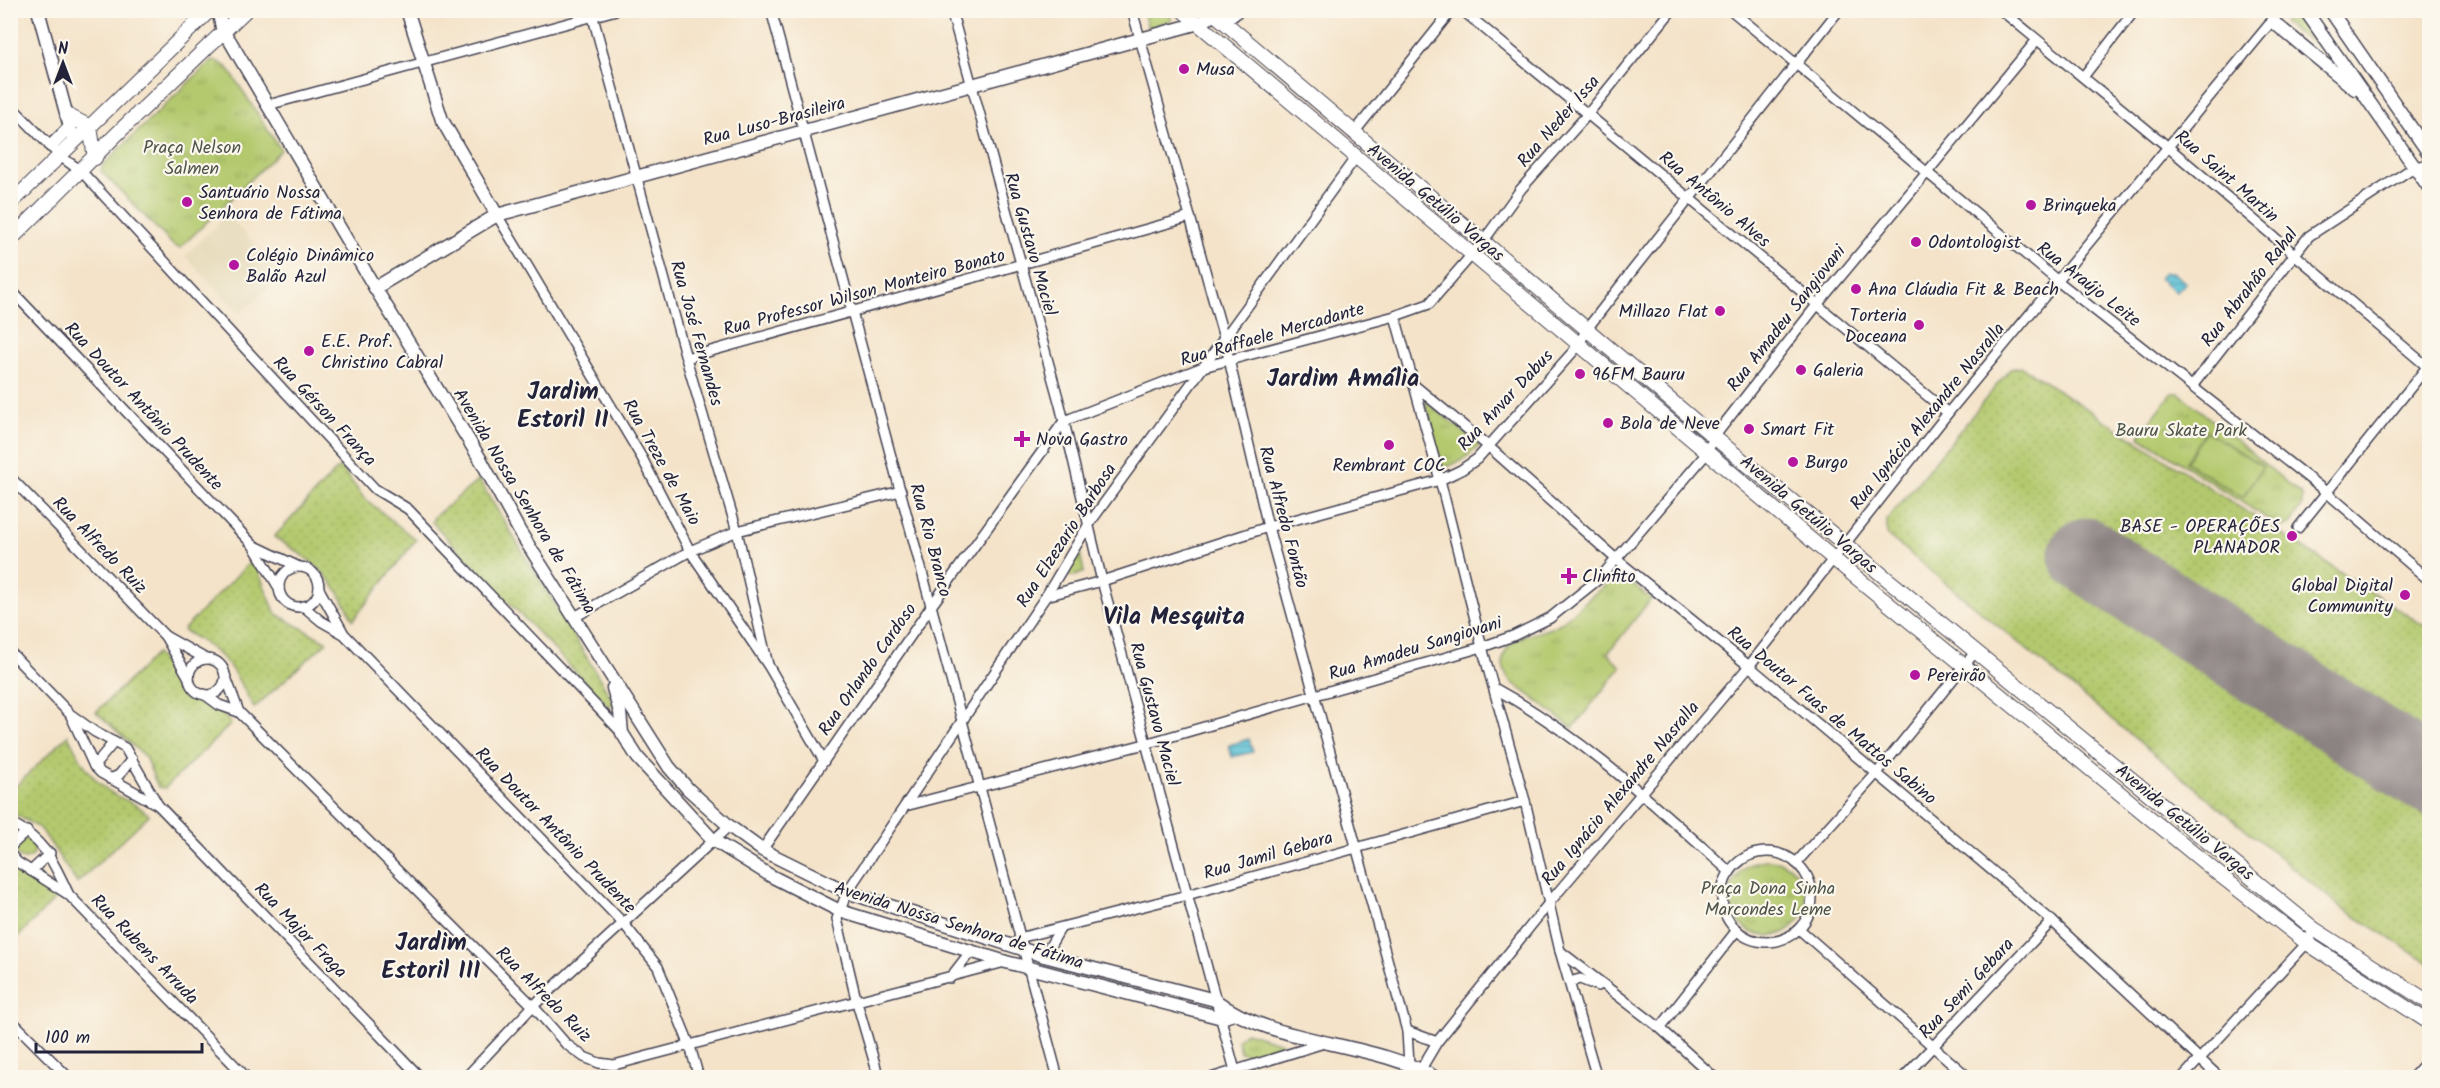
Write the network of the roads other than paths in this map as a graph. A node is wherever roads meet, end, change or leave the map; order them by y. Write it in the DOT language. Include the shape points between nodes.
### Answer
graph roads {
  1 [pos="38,10"];
  2 [pos="210,10"];
  3 [pos="218,10"];
  4 [pos="407,10"];
  5 [pos="616,10"];
  6 [pos="771,10"];
  7 [pos="951,10"];
  8 [pos="1132,10"];
  9 [pos="1182,10"];
  10 [pos="1452,10"];
  11 [pos="1462,10"];
  12 [pos="1672,10"];
  13 [pos="1731,10"];
  14 [pos="1839,10"];
  15 [pos="2001,10"];
  16 [pos="2135,10"];
  17 [pos="2281,10"];
  18 [pos="2305,10"];
  19 [pos="2332,11"];
  20 [pos="241,13"];
  21 [pos="1212,13"];
  22 [pos="592,14"];
  23 [pos="1234,17"];
  24 [pos="2272,21"];
  25 [pos="1198,23"];
  26 [pos="2314,23"];
  27 [pos="227,36"];
  28 [pos="1139,40"];
  29 [pos="1219,40"];
  30 [pos="2036,41"];
  31 [pos="422,62"];
  32 [pos="1796,64"];
  33 [pos="2083,76"];
  34 [pos="970,87"];
  35 [pos="2366,98"];
  36 [pos="10,105"];
  37 [pos="268,105"];
  38 [pos="105,111"];
  39 [pos="1587,115"];
  40 [pos="69,121"];
  41 [pos="90,127"];
  42 [pos="123,128"];
  43 [pos="803,132"];
  44 [pos="1353,134"];
  45 [pos="74,142"];
  46 [pos="2168,147"];
  47 [pos="56,151"];
  48 [pos="2430,155"];
  49 [pos="1356,157"];
  50 [pos="95,158"];
  51 [pos="2430,164"];
  52 [pos="2414,167"];
  53 [pos="81,171"];
  54 [pos="1924,173"];
  55 [pos="637,176"];
  56 [pos="2430,189"];
  57 [pos="1690,199"];
  58 [pos="10,204"];
  59 [pos="497,215"];
  60 [pos="1190,217"];
  61 [pos="10,240"];
  62 [pos="1482,243"];
  63 [pos="1472,255"];
  64 [pos="2294,255"];
  65 [pos="1020,266"];
  66 [pos="2059,282"];
  67 [pos="375,288"];
  68 [pos="10,289"];
  69 [pos="1817,304"];
  70 [pos="851,313"];
  71 [pos="1395,316"];
  72 [pos="1586,330"];
  73 [pos="1224,338"];
  74 [pos="1579,345"];
  75 [pos="686,358"];
  76 [pos="1228,360"];
  77 [pos="1203,367"];
  78 [pos="2429,368"];
  79 [pos="2193,385"];
  80 [pos="1414,386"];
  81 [pos="1948,413"];
  82 [pos="1064,421"];
  83 [pos="1714,437"];
  84 [pos="1488,446"];
  85 [pos="1707,453"];
  86 [pos="10,477"];
  87 [pos="1440,480"];
  88 [pos="901,491"];
  89 [pos="2325,491"];
  90 [pos="1089,524"];
  91 [pos="1268,527"];
  92 [pos="2298,528"];
  93 [pos="737,531"];
  94 [pos="1845,544"];
  95 [pos="253,545"];
  96 [pos="690,551"];
  97 [pos="1616,559"];
  98 [pos="1834,560"];
  99 [pos="299,567"];
  100 [pos="1102,581"];
  101 [pos="2430,581"];
  102 [pos="279,588"];
  103 [pos="319,589"];
  104 [pos="1046,596"];
  105 [pos="932,604"];
  106 [pos="303,606"];
  107 [pos="755,615"];
  108 [pos="573,618"];
  109 [pos="738,620"];
  110 [pos="344,634"];
  111 [pos="165,636"];
  112 [pos="1482,647"];
  113 [pos="1976,651"];
  114 [pos="10,652"];
  115 [pos="206,659"];
  116 [pos="768,665"];
  117 [pos="1964,665"];
  118 [pos="1749,666"];
  119 [pos="607,670"];
  120 [pos="224,672"];
  121 [pos="189,678"];
  122 [pos="1494,688"];
  123 [pos="204,694"];
  124 [pos="1316,695"];
  125 [pos="239,712"];
  126 [pos="70,714"];
  127 [pos="640,722"];
  128 [pos="962,722"];
  129 [pos="621,730"];
  130 [pos="114,742"];
  131 [pos="1146,744"];
  132 [pos="132,759"];
  133 [pos="824,761"];
  134 [pos="94,766"];
  135 [pos="1877,773"];
  136 [pos="110,779"];
  137 [pos="980,788"];
  138 [pos="1642,794"];
  139 [pos="1525,801"];
  140 [pos="158,805"];
  141 [pos="905,806"];
  142 [pos="10,822"];
  143 [pos="729,826"];
  144 [pos="27,831"];
  145 [pos="713,840"];
  146 [pos="10,847"];
  147 [pos="1355,848"];
  148 [pos="762,850"];
  149 [pos="50,853"];
  150 [pos="10,854"];
  151 [pos="1796,863"];
  152 [pos="31,871"];
  153 [pos="1730,872"];
  154 [pos="847,892"];
  155 [pos="69,895"];
  156 [pos="1187,895"];
  157 [pos="1549,903"];
  158 [pos="840,911"];
  159 [pos="2052,921"];
  160 [pos="624,924"];
  161 [pos="1060,929"];
  162 [pos="1799,929"];
  163 [pos="2314,929"];
  164 [pos="1737,930"];
  165 [pos="1021,943"];
  166 [pos="2307,943"];
  167 [pos="970,951"];
  168 [pos="1560,951"];
  169 [pos="1044,956"];
  170 [pos="1006,962"];
  171 [pos="1027,967"];
  172 [pos="950,978"];
  173 [pos="1569,982"];
  174 [pos="1609,989"];
  175 [pos="856,999"];
  176 [pos="1215,1000"];
  177 [pos="2430,1003"];
  178 [pos="533,1006"];
  179 [pos="1228,1016"];
  180 [pos="10,1019"];
  181 [pos="2430,1023"];
  182 [pos="1660,1028"];
  183 [pos="1407,1031"];
  184 [pos="1437,1042"];
  185 [pos="1324,1043"];
  186 [pos="690,1046"];
  187 [pos="1933,1047"];
  188 [pos="2430,1058"];
  189 [pos="2199,1059"];
  190 [pos="1418,1070"];
  191 [pos="1236,1074"];
  192 [pos="69,1077"];
  193 [pos="248,1077"];
  194 [pos="421,1077"];
  195 [pos="465,1077"];
  196 [pos="699,1077"];
  197 [pos="879,1077"];
  198 [pos="1058,1077"];
  199 [pos="1211,1077"];
  200 [pos="1436,1077"];
  201 [pos="1597,1077"];
  202 [pos="1715,1077"];
  203 [pos="1903,1077"];
  204 [pos="1969,1077"];
  205 [pos="2182,1077"];
  206 [pos="2220,1077"];
  207 [pos="2412,1077"];
  1 -- 40 [label="street"];
  2 -- 38 [label="main road"];
  3 -- 27 [label="street, Avenida Nossa Senhora de Fátima"];
  4 -- 31 [label="street, Rua Treze de Maio"];
  5 -- 22 [label="street"];
  6 -- 43 [label="street, Rua Rio Branco"];
  7 -- 34 [label="street, Rua Gustavo Maciel"];
  8 -- 28 [label="street, Rua Alfredo Fontão"];
  9 -- 25 [label="main road, Avenida Getúlio Vargas"];
  10 -- 44 [label="street"];
  11 -- 39 [label="street, Rua Antônio Alves"];
  12 -- 39 [label="street, Rua Neder Issa"];
  13 -- 32 [label="street, Rua Araújo Leite"];
  14 -- 32 [label="street, Rua Anvar Dabus"];
  15 -- 30 [label="street, Rua Saint Martin"];
  16 -- 33 [label="street"];
  17 -- 24 [label="street, Rua Ignácio Alexandre Nasralla"];
  18 -- 26 [label="street"];
  19 -- 26 [label="street"];
  19 -- 48 [label="street"];
  20 -- 27 [label="main road"];
  21 -- 23 [label="main road, Avenida Getúlio Vargas"];
  21 -- 25 [label="street, Rua Luso-Brasileira"];
  22 -- 31 [label="street"];
  22 -- 55 [label="street, Rua José Fernandes"];
  23 -- 29 [label="street"];
  23 -- 44 [label="main road, Avenida Getúlio Vargas"];
  24 -- 35 [label="street"];
  24 -- 46 [label="street, Rua Ignácio Alexandre Nasralla"];
  25 -- 28 [label="street, Rua Luso-Brasileira"];
  25 -- 29 [label="main road, Avenida Getúlio Vargas"];
  26 -- 35 [label="street"];
  27 -- 37 [label="street, Avenida Nossa Senhora de Fátima"];
  27 -- 42 [label="main road"];
  28 -- 34 [label="street, Rua Luso-Brasileira"];
  28 -- 60 [label="street, Rua Alfredo Fontão"];
  29 -- 49 [label="main road, Avenida Getúlio Vargas"];
  30 -- 33 [label="street, Rua Saint Martin"];
  30 -- 54 [label="street, Rua Amadeu Sangiovani"];
  31 -- 37 [label="street"];
  31 -- 59 [label="street, Rua Treze de Maio" via="442,120"];
  32 -- 54 [label="street, Rua Araújo Leite"];
  32 -- 57 [label="street, Rua Anvar Dabus"];
  33 -- 46 [label="street, Rua Saint Martin"];
  34 -- 43 [label="street, Rua Luso-Brasileira"];
  34 -- 65 [label="street, Rua Gustavo Maciel"];
  35 -- 52 [label="street"];
  36 -- 47 [label="street, Rua Gérson França"];
  37 -- 67 [label="street, Avenida Nossa Senhora de Fátima"];
  38 -- 41 [label="main road"];
  38 -- 42 [label="main road"];
  39 -- 57 [label="street, Rua Antônio Alves"];
  39 -- 62 [label="street, Rua Neder Issa" via="1521,189"];
  40 -- 41 [label="main road"];
  40 -- 45 [label="street"];
  40 -- 47 [label="street"];
  41 -- 45 [label="main road"];
  41 -- 50 [label="main road"];
  42 -- 50 [label="main road"];
  43 -- 55 [label="street, Rua Luso-Brasileira"];
  43 -- 70 [label="street, Rua Rio Branco"];
  44 -- 62 [label="main road, Avenida Getúlio Vargas"];
  45 -- 47 [label="main road"];
  46 -- 64 [label="street, Rua Saint Martin"];
  46 -- 66 [label="street, Rua Ignácio Alexandre Nasralla"];
  47 -- 53 [label="street, Rua Gérson França"];
  47 -- 58 [label="main road"];
  49 -- 63 [label="main road, Avenida Getúlio Vargas"];
  49 -- 73 [label="street, Rua Elzezario Barbosa"];
  50 -- 53 [label="main road"];
  51 -- 52 [label="street, Rua Abrahão Rahal"];
  52 -- 56 [label="street"];
  52 -- 64 [label="street, Rua Abrahão Rahal" via="2309,236"];
  53 -- 61 [label="main road"];
  53 -- 129 [label="street, Rua Gérson França" via="375,489 408,509"];
  54 -- 66 [label="street, Rua Araújo Leite"];
  54 -- 69 [label="street, Rua Amadeu Sangiovani"];
  55 -- 59 [label="street, Rua Luso-Brasileira"];
  55 -- 75 [label="street, Rua José Fernandes"];
  57 -- 69 [label="street, Rua Antônio Alves"];
  57 -- 72 [label="street, Rua Anvar Dabus"];
  59 -- 67 [label="street, Rua Luso-Brasileira"];
  59 -- 96 [label="street, Rua Treze de Maio" via="642,458"];
  60 -- 65 [label="street, Rua Professor Wilson Monteiro Bonato"];
  60 -- 73 [label="street, Rua Alfredo Fontão"];
  62 -- 63 [label="street, Rua Neder Issa"];
  62 -- 72 [label="main road, Avenida Getúlio Vargas"];
  63 -- 71 [label="street, Rua Raffaele Mercadante" via="1429,304"];
  63 -- 74 [label="main road, Avenida Getúlio Vargas"];
  64 -- 78 [label="street, Rua Saint Martin"];
  64 -- 79 [label="street, Rua Abrahão Rahal"];
  65 -- 70 [label="street, Rua Professor Wilson Monteiro Bonato"];
  65 -- 82 [label="street, Rua Gustavo Maciel"];
  66 -- 79 [label="street, Rua Araújo Leite"];
  66 -- 81 [label="street, Rua Ignácio Alexandre Nasralla"];
  67 -- 108 [label="street, Avenida Nossa Senhora de Fátima"];
  68 -- 95 [label="street, Rua Doutor Antônio Prudente"];
  69 -- 81 [label="street, Rua Antônio Alves"];
  69 -- 83 [label="street, Rua Amadeu Sangiovani"];
  70 -- 75 [label="street, Rua Professor Wilson Monteiro Bonato"];
  70 -- 88 [label="street, Rua Rio Branco"];
  71 -- 76 [label="street, Rua Raffaele Mercadante"];
  71 -- 80 [label="street"];
  72 -- 74 [label="street, Rua Anvar Dabus"];
  72 -- 83 [label="main road, Avenida Getúlio Vargas"];
  73 -- 76 [label="street, Rua Alfredo Fontão"];
  73 -- 77 [label="street, Rua Elzezario Barbosa"];
  74 -- 84 [label="street, Rua Anvar Dabus"];
  74 -- 85 [label="main road, Avenida Getúlio Vargas"];
  75 -- 93 [label="street, Rua José Fernandes"];
  76 -- 77 [label="street, Rua Raffaele Mercadante"];
  76 -- 91 [label="street, Rua Alfredo Fontão"];
  77 -- 82 [label="street, Rua Raffaele Mercadante"];
  77 -- 90 [label="street, Rua Elzezario Barbosa"];
  78 -- 89 [label="street"];
  79 -- 89 [label="street, Rua Araújo Leite"];
  80 -- 84 [label="street, Rua Doutor Fuas de Mattos Sabino"];
  80 -- 87 [label="street"];
  81 -- 94 [label="street, Rua Ignácio Alexandre Nasralla"];
  82 -- 90 [label="street, Rua Gustavo Maciel"];
  82 -- 105 [label="street, Rua Orlando Cardoso"];
  83 -- 85 [label="street, Rua Amadeu Sangiovani"];
  83 -- 94 [label="main road, Avenida Getúlio Vargas"];
  84 -- 87 [label="street, Rua Anvar Dabus" via="1461,470"];
  84 -- 97 [label="street, Rua Doutor Fuas de Mattos Sabino"];
  85 -- 97 [label="street, Rua Amadeu Sangiovani"];
  85 -- 98 [label="main road, Avenida Getúlio Vargas"];
  86 -- 111 [label="street, Rua Alfredo Ruiz"];
  87 -- 91 [label="street, Rua Anvar Dabus"];
  87 -- 112 [label="street"];
  88 -- 93 [label="street"];
  88 -- 105 [label="street, Rua Rio Branco"];
  89 -- 92 [label="street"];
  89 -- 101 [label="street, Rua Araújo Leite"];
  90 -- 100 [label="street, Rua Gustavo Maciel"];
  90 -- 104 [label="street, Rua Elzezario Barbosa"];
  91 -- 100 [label="street, Rua Anvar Dabus"];
  91 -- 124 [label="street, Rua Alfredo Fontão"];
  93 -- 96 [label="street"];
  93 -- 107 [label="street, Rua José Fernandes"];
  94 -- 98 [label="street, Rua Ignácio Alexandre Nasralla"];
  94 -- 113 [label="main road, Avenida Getúlio Vargas"];
  95 -- 99 [label="street, Rua Doutor Antônio Prudente"];
  95 -- 102 [label="street, Rua Doutor Antônio Prudente"];
  96 -- 108 [label="street"];
  96 -- 109 [label="street, Rua Treze de Maio"];
  97 -- 112 [label="street, Rua Amadeu Sangiovani" via="1600,578 1550,618"];
  97 -- 118 [label="street, Rua Doutor Fuas de Mattos Sabino"];
  98 -- 117 [label="main road, Avenida Getúlio Vargas"];
  98 -- 118 [label="street, Rua Ignácio Alexandre Nasralla"];
  99 -- 102 [label="street" via="282,576"];
  99 -- 103 [label="street, Rua Doutor Antônio Prudente" via="312,571"];
  100 -- 104 [label="street, Rua Anvar Dabus"];
  100 -- 131 [label="street, Rua Gustavo Maciel"];
  102 -- 106 [label="street, Rua Doutor Antônio Prudente" via="288,604"];
  103 -- 106 [label="street" via="313,601"];
  103 -- 110 [label="street, Rua Doutor Antônio Prudente"];
  104 -- 128 [label="street, Rua Elzezario Barbosa"];
  105 -- 128 [label="street, Rua Rio Branco"];
  105 -- 133 [label="street, Rua Orlando Cardoso"];
  106 -- 110 [label="street, Rua Doutor Antônio Prudente"];
  107 -- 109 [label="street"];
  107 -- 116 [label="street, Rua José Fernandes"];
  108 -- 119 [label="street, Avenida Nossa Senhora de Fátima"];
  109 -- 116 [label="street, Rua Treze de Maio"];
  110 -- 160 [label="street, Rua Doutor Antônio Prudente"];
  111 -- 115 [label="street, Rua Alfredo Ruiz"];
  111 -- 121 [label="street, Rua Alfredo Ruiz"];
  112 -- 122 [label="street"];
  112 -- 124 [label="street, Rua Amadeu Sangiovani"];
  113 -- 117 [label="street"];
  113 -- 163 [label="main road, Avenida Getúlio Vargas"];
  114 -- 126 [label="street, Rua Major Fraga"];
  115 -- 120 [label="street, Rua Alfredo Ruiz" via="218,662"];
  115 -- 121 [label="street" via="195,663"];
  116 -- 133 [label="street, Rua Treze de Maio"];
  117 -- 135 [label="street"];
  117 -- 166 [label="main road, Avenida Getúlio Vargas"];
  118 -- 135 [label="street, Rua Doutor Fuas de Mattos Sabino"];
  118 -- 138 [label="street, Rua Ignácio Alexandre Nasralla"];
  119 -- 127 [label="street, Avenida Nossa Senhora de Fátima"];
  119 -- 129 [label="street, Avenida Nossa Senhora de Fátima" via="618,702"];
  120 -- 123 [label="street" via="220,689"];
  120 -- 125 [label="street, Rua Alfredo Ruiz"];
  121 -- 123 [label="street, Rua Alfredo Ruiz" via="194,689"];
  122 -- 138 [label="street" via="1533,710"];
  122 -- 139 [label="street"];
  123 -- 125 [label="street, Rua Alfredo Ruiz"];
  124 -- 131 [label="street, Rua Amadeu Sangiovani"];
  124 -- 147 [label="street, Rua Alfredo Fontão"];
  125 -- 178 [label="street, Rua Alfredo Ruiz"];
  126 -- 130 [label="street, Rua Major Fraga"];
  126 -- 134 [label="street, Rua Major Fraga"];
  127 -- 129 [label="street"];
  127 -- 143 [label="street, Avenida Nossa Senhora de Fátima" via="669,767"];
  128 -- 137 [label="street, Rua Rio Branco"];
  128 -- 141 [label="street, Rua Elzezario Barbosa"];
  129 -- 145 [label="street, Avenida Nossa Senhora de Fátima" via="638,758"];
  130 -- 132 [label="street, Rua Major Fraga" via="125,748"];
  130 -- 134 [label="street"];
  131 -- 137 [label="street, Rua Amadeu Sangiovani"];
  131 -- 156 [label="street, Rua Gustavo Maciel"];
  132 -- 136 [label="street"];
  132 -- 140 [label="street, Rua Major Fraga"];
  133 -- 148 [label="street, Rua Orlando Cardoso"];
  134 -- 136 [label="street, Rua Major Fraga"];
  135 -- 151 [label="street"];
  135 -- 159 [label="street, Rua Doutor Fuas de Mattos Sabino"];
  136 -- 140 [label="street, Rua Major Fraga"];
  137 -- 141 [label="street, Rua Amadeu Sangiovani"];
  137 -- 165 [label="street, Rua Rio Branco"];
  138 -- 153 [label="street"];
  138 -- 157 [label="street, Rua Ignácio Alexandre Nasralla"];
  139 -- 147 [label="street, Rua Jamil Gebara"];
  139 -- 157 [label="street"];
  140 -- 194 [label="street, Rua Major Fraga"];
  141 -- 154 [label="street, Rua Elzezario Barbosa"];
  142 -- 144 [label="street, Rua Rubens Arruda"];
  143 -- 145 [label="street"];
  143 -- 148 [label="street, Avenida Nossa Senhora de Fátima"];
  144 -- 146 [label="street"];
  144 -- 149 [label="street, Rua Rubens Arruda"];
  145 -- 158 [label="street, Avenida Nossa Senhora de Fátima" via="771,876"];
  145 -- 160 [label="street"];
  147 -- 156 [label="street, Rua Jamil Gebara"];
  147 -- 183 [label="street, Rua Alfredo Fontão"];
  148 -- 154 [label="street, Avenida Nossa Senhora de Fátima"];
  149 -- 152 [label="street"];
  149 -- 155 [label="street, Rua Rubens Arruda"];
  150 -- 152 [label="street, Rua Rubens Arruda"];
  151 -- 153 [label="street" via="1780,854 1761,853 1743,859"];
  151 -- 162 [label="street" via="1808,877 1813,895 1810,913"];
  152 -- 155 [label="street, Rua Rubens Arruda"];
  153 -- 164 [label="street" via="1723,889 1723,907"];
  154 -- 158 [label="street, Rua Elzezario Barbosa"];
  154 -- 165 [label="street, Avenida Nossa Senhora de Fátima"];
  155 -- 193 [label="street, Rua Rubens Arruda"];
  156 -- 161 [label="street, Rua Jamil Gebara"];
  156 -- 176 [label="street, Rua Gustavo Maciel"];
  157 -- 168 [label="street"];
  157 -- 184 [label="street, Rua Ignácio Alexandre Nasralla"];
  158 -- 167 [label="street, Avenida Nossa Senhora de Fátima"];
  158 -- 175 [label="street" via="837,919"];
  159 -- 187 [label="street, Rua Semi Gebara"];
  159 -- 189 [label="street, Rua Doutor Fuas de Mattos Sabino"];
  160 -- 178 [label="street"];
  160 -- 186 [label="street, Rua Doutor Antônio Prudente" via="658,967"];
  161 -- 165 [label="street, Rua Jamil Gebara"];
  161 -- 169 [label="street"];
  162 -- 164 [label="street" via="1773,942 1754,940"];
  162 -- 187 [label="street"];
  163 -- 166 [label="street"];
  163 -- 177 [label="main road, Avenida Getúlio Vargas"];
  164 -- 182 [label="street"];
  165 -- 169 [label="street, Avenida Nossa Senhora de Fátima"];
  165 -- 171 [label="street, Rua Rio Branco"];
  166 -- 181 [label="main road, Avenida Getúlio Vargas"];
  166 -- 189 [label="street"];
  167 -- 170 [label="street, Avenida Nossa Senhora de Fátima"];
  167 -- 172 [label="street"];
  168 -- 173 [label="street"];
  168 -- 174 [label="street"];
  169 -- 176 [label="street, Avenida Nossa Senhora de Fátima"];
  170 -- 171 [label="street, Avenida Nossa Senhora de Fátima"];
  170 -- 172 [label="street"];
  171 -- 179 [label="street, Avenida Nossa Senhora de Fátima"];
  171 -- 198 [label="street, Rua Rio Branco"];
  172 -- 175 [label="street, Rua Alfredo Ruiz"];
  173 -- 174 [label="street" via="1585,980"];
  173 -- 201 [label="street"];
  174 -- 182 [label="street"];
  175 -- 186 [label="street, Rua Alfredo Ruiz"];
  175 -- 197 [label="street"];
  176 -- 179 [label="street, Avenida Nossa Senhora de Fátima"];
  178 -- 186 [label="street, Rua Alfredo Ruiz" via="566,1044 599,1063 614,1065"];
  178 -- 195 [label="street"];
  179 -- 185 [label="street, Avenida Nossa Senhora de Fátima"];
  179 -- 191 [label="street"];
  180 -- 192 [label="street"];
  182 -- 202 [label="street"];
  183 -- 184 [label="street"];
  183 -- 190 [label="street, Rua Alfredo Fontão"];
  184 -- 190 [label="street, Rua Ignácio Alexandre Nasralla"];
  185 -- 190 [label="street, Avenida Nossa Senhora de Fátima"];
  185 -- 191 [label="street"];
  186 -- 196 [label="street, Rua Doutor Antônio Prudente"];
  187 -- 203 [label="street, Rua Semi Gebara"];
  187 -- 204 [label="street"];
  188 -- 207 [label="street"];
  189 -- 205 [label="street"];
  189 -- 206 [label="street, Rua Doutor Fuas de Mattos Sabino"];
  190 -- 200 [label="street, Avenida Nossa Senhora de Fátima"];
  191 -- 199 [label="street"];
}
